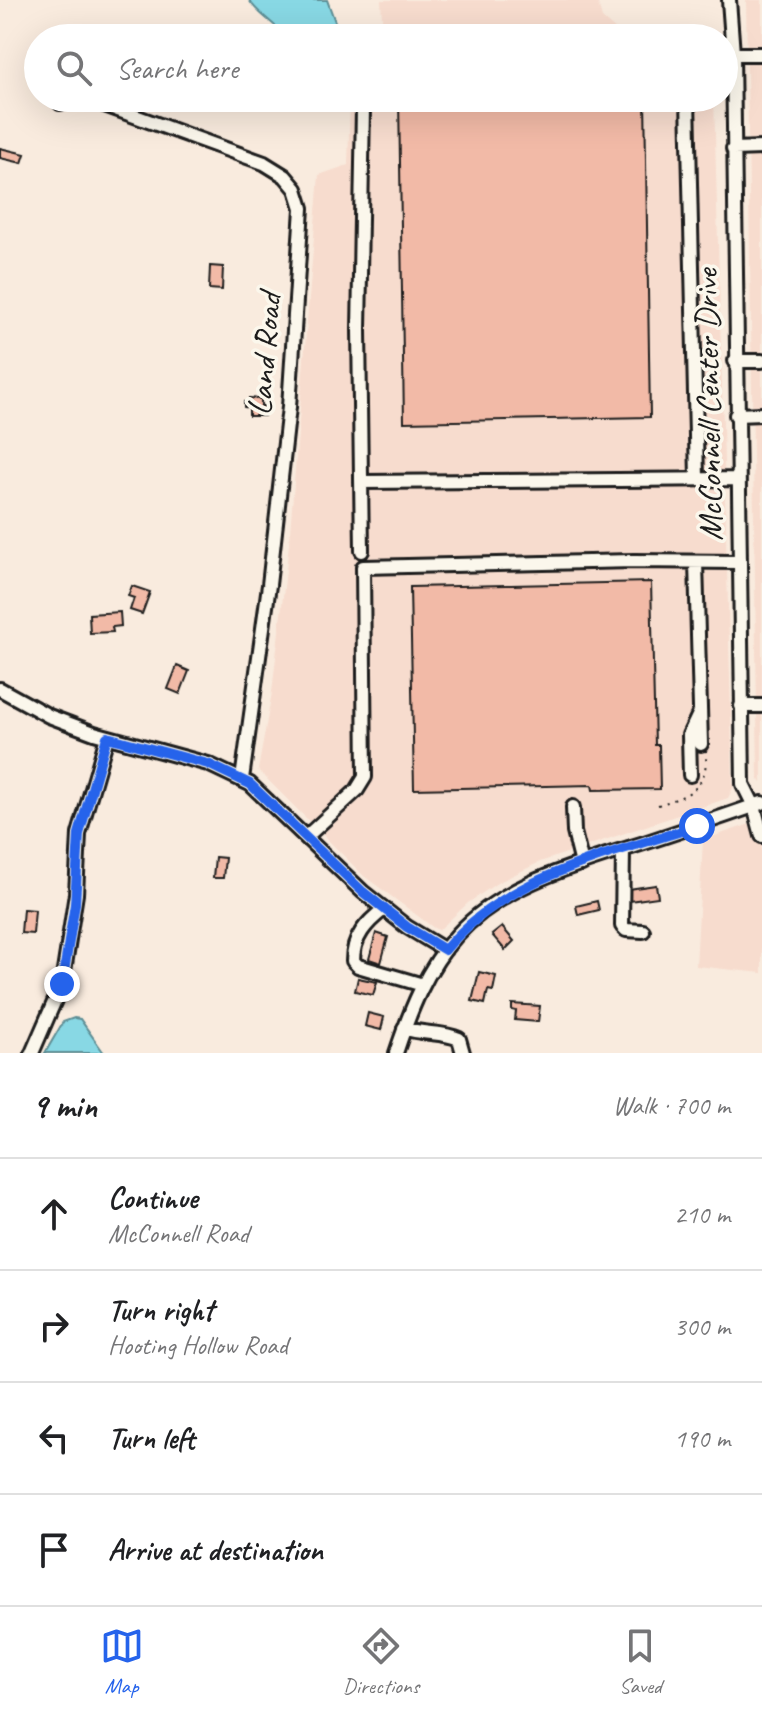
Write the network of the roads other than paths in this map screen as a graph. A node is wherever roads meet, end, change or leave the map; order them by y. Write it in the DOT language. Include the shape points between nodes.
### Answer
graph roads {
  1 [pos="729,0"];
  2 [pos="731,24"];
  3 [pos="738,54"];
  4 [pos="762,54"];
  5 [pos="124,112"];
  6 [pos="363,112"];
  7 [pos="688,112"];
  8 [pos="733,112"];
  9 [pos="762,148"];
  10 [pos="733,149"];
  11 [pos="735,361"];
  12 [pos="762,361"];
  13 [pos="762,414"];
  14 [pos="736,415"];
  15 [pos="697,478"];
  16 [pos="737,479"];
  17 [pos="361,482"];
  18 [pos="362,551"];
  19 [pos="696,562"];
  20 [pos="738,562"];
  21 [pos="0,689"];
  22 [pos="741,706"];
  23 [pos="762,706"];
  24 [pos="700,711"];
  25 [pos="107,737"];
  26 [pos="701,744"];
  27 [pos="690,775"];
  28 [pos="242,779"];
  29 [pos="758,805"];
  30 [pos="573,807"];
  31 [pos="762,836"];
  32 [pos="306,837"];
  33 [pos="623,850"];
  34 [pos="582,864"];
  35 [pos="384,909"];
  36 [pos="643,931"];
  37 [pos="445,950"];
  38 [pos="423,985"];
  39 [pos="404,1028"];
  40 [pos="32,1053"];
  41 [pos="396,1053"];
  42 [pos="463,1053"];
  1 -- 2 [label="street, McConnell Center Drive"];
  3 -- 4 [label="street"];
  5 -- 28 [label="street, Land Road" via="264,163 285,176 301,200 289,407"];
  6 -- 17 [label="street"];
  7 -- 15 [label="street"];
  8 -- 10 [label="street, McConnell Center Drive"];
  9 -- 10 [label="street"];
  10 -- 11 [label="street, McConnell Center Drive"];
  11 -- 12 [label="street"];
  11 -- 14 [label="street, McConnell Center Drive"];
  13 -- 14 [label="street"];
  14 -- 16 [label="street, McConnell Center Drive"];
  15 -- 16 [label="street"];
  15 -- 17 [label="street"];
  16 -- 20 [label="street, McConnell Center Drive"];
  17 -- 18 [label="street"];
  19 -- 20 [label="street"];
  19 -- 24 [label="street"];
  19 -- 32 [label="street" via="363,567 365,777"];
  20 -- 22 [label="street, McConnell Center Drive"];
  21 -- 25 [label="street" via="49,716"];
  22 -- 23 [label="street"];
  22 -- 29 [label="street, McConnell Center Drive" via="743,784"];
  24 -- 26 [label="street"];
  24 -- 27 [label="street" via="689,735"];
  25 -- 28 [label="street" via="208,764"];
  25 -- 40 [label="street" via="79,834 62,984"];
  28 -- 32 [label="street"];
  29 -- 31 [label="street, McConnell Center Drive"];
  29 -- 33 [label="street"];
  30 -- 34 [label="street"];
  32 -- 35 [label="street"];
  33 -- 34 [label="street"];
  33 -- 36 [label="street" via="620,920 626,930"];
  34 -- 37 [label="street" via="518,889 486,909"];
  35 -- 37 [label="street"];
  35 -- 38 [label="street" via="363,927 353,961"];
  37 -- 38 [label="street"];
  38 -- 39 [label="street"];
  39 -- 41 [label="street"];
  39 -- 42 [label="street" via="453,1036"];
}
